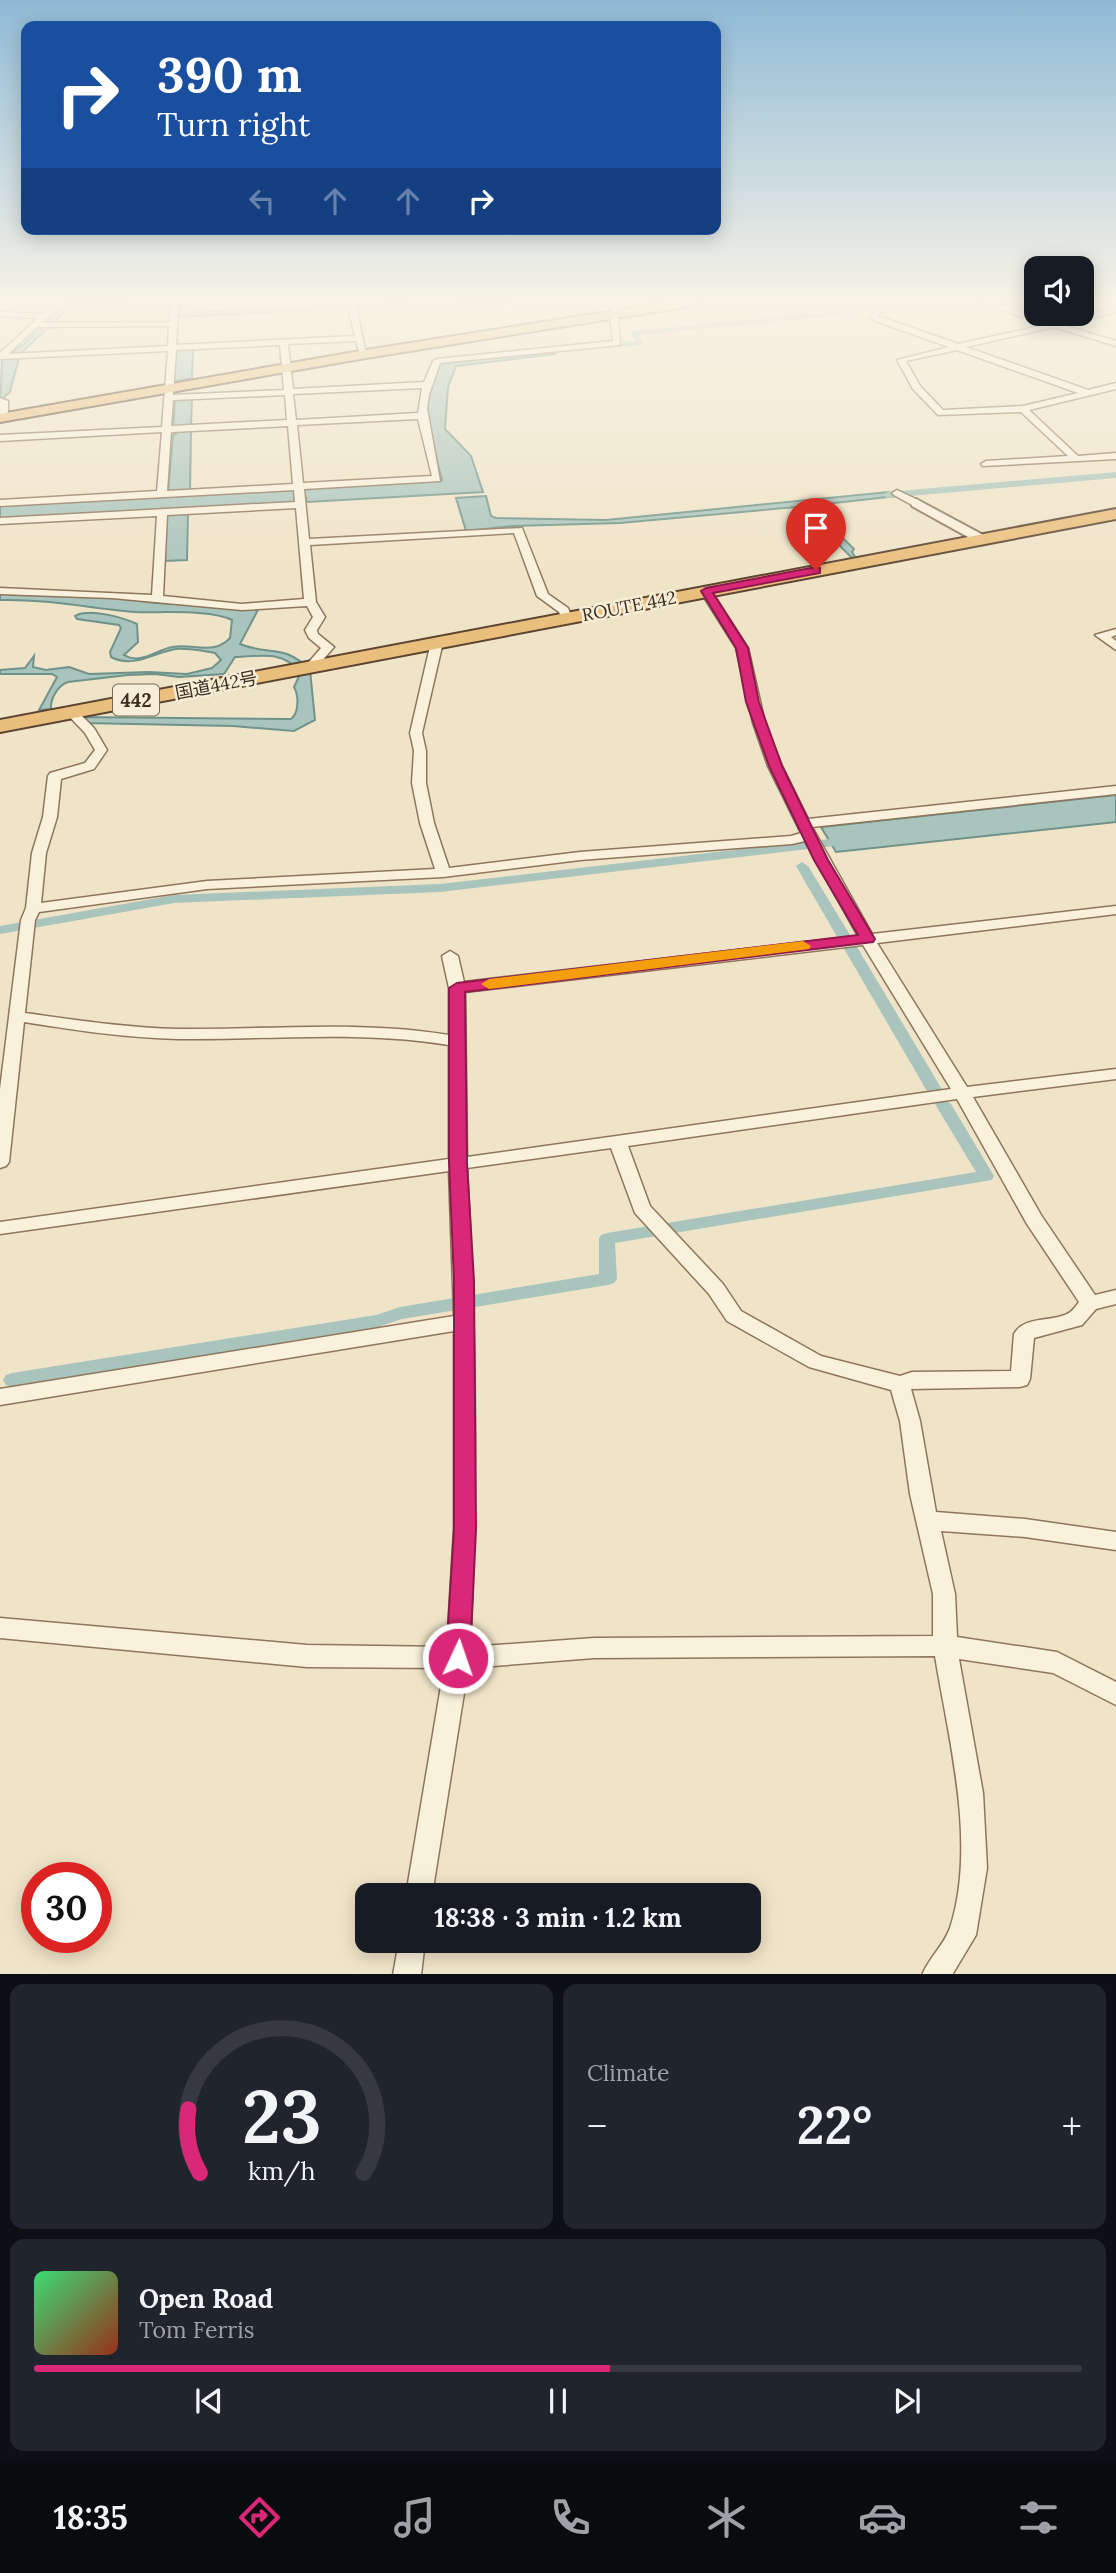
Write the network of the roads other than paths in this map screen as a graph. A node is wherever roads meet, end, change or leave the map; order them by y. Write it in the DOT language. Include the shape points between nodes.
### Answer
graph roads {
  1 [pos="150,394"];
  2 [pos="170,394"];
  3 [pos="289,394"];
  4 [pos="424,394"];
  5 [pos="923,394"];
  6 [pos="1083,394"];
  7 [pos="2,401"];
  8 [pos="1023,409"];
  9 [pos="420,416"];
  10 [pos="0,417"];
  11 [pos="293,423"];
  12 [pos="168,429"];
  13 [pos="0,438"];
  14 [pos="1116,456"];
  15 [pos="1076,458"];
  16 [pos="986,464"];
  17 [pos="299,487"];
  18 [pos="897,493"];
  19 [pos="162,494"];
  20 [pos="0,503"];
  21 [pos="300,503"];
  22 [pos="916,503"];
  23 [pos="162,513"];
  24 [pos="1116,514"];
  25 [pos="0,521"];
  26 [pos="981,539"];
  27 [pos="306,542"];
  28 [pos="0,591"];
  29 [pos="706,591"];
  30 [pos="157,600"];
  31 [pos="310,603"];
  32 [pos="566,618"];
  33 [pos="1116,632"];
  34 [pos="437,642"];
  35 [pos="1116,646"];
  36 [pos="314,666"];
  37 [pos="71,712"];
  38 [pos="0,726"];
  39 [pos="1116,790"];
  40 [pos="807,832"];
  41 [pos="443,873"];
  42 [pos="1116,910"];
  43 [pos="29,921"];
  44 [pos="868,939"];
  45 [pos="450,956"];
  46 [pos="457,988"];
  47 [pos="11,1017"];
  48 [pos="456,1041"];
  49 [pos="1116,1073"];
  50 [pos="962,1093"];
  51 [pos="617,1141"];
  52 [pos="0,1162"];
  53 [pos="458,1163"];
  54 [pos="0,1228"];
  55 [pos="1116,1297"];
  56 [pos="1090,1303"];
  57 [pos="463,1317"];
  58 [pos="900,1385"];
  59 [pos="0,1397"];
  60 [pos="928,1521"];
  61 [pos="1116,1541"];
  62 [pos="0,1628"];
  63 [pos="945,1646"];
  64 [pos="458,1658"];
  65 [pos="1116,1694"];
  66 [pos="421,1883"];
  67 [pos="410,1953"];
  68 [pos="407,1974"];
  69 [pos="937,1974"];
  1 -- 10 [label="highway"];
  2 -- 12 [label="street"];
  3 -- 11 [label="street"];
  4 -- 9 [label="street"];
  5 -- 8 [label="street" via="940,413"];
  6 -- 8 [label="street"];
  7 -- 10 [label="street"];
  8 -- 15 [label="street"];
  9 -- 11 [label="street"];
  9 -- 17 [label="street" via="437,479"];
  11 -- 12 [label="street"];
  11 -- 17 [label="street"];
  12 -- 13 [label="street"];
  12 -- 19 [label="street"];
  14 -- 15 [label="street"];
  15 -- 16 [label="street"];
  17 -- 19 [label="street"];
  17 -- 21 [label="street"];
  18 -- 22 [label="street"];
  19 -- 20 [label="street"];
  21 -- 23 [label="street"];
  21 -- 27 [label="street"];
  22 -- 26 [label="street"];
  23 -- 25 [label="street"];
  23 -- 30 [label="street"];
  24 -- 26 [label="highway, ROUTE 442 / 442"];
  26 -- 29 [label="highway, ROUTE 442 / 442"];
  27 -- 31 [label="street"];
  27 -- 32 [label="street" via="517,530 542,596 564,610"];
  28 -- 30 [label="street"];
  29 -- 32 [label="highway, ROUTE 442 / 442"];
  29 -- 40 [label="street" via="742,648 752,702"];
  30 -- 31 [label="street" via="243,607"];
  31 -- 36 [label="street" via="319,617 311,630 313,636 328,647"];
  32 -- 34 [label="highway, ROUTE 442 / 442"];
  33 -- 35 [label="street" via="1101,635"];
  34 -- 36 [label="highway, ROUTE 442 / 442"];
  34 -- 41 [label="street" via="416,733 419,783"];
  36 -- 37 [label="highway, 国道442号 / 442"];
  37 -- 38 [label="highway, 国道442号 / 442"];
  37 -- 43 [label="street" via="102,750 93,766 55,776"];
  39 -- 40 [label="street"];
  40 -- 41 [label="street" via="792,839 580,856"];
  40 -- 44 [label="street"];
  41 -- 43 [label="street" via="207,885"];
  42 -- 44 [label="street"];
  43 -- 47 [label="street"];
  44 -- 46 [label="street"];
  44 -- 50 [label="street"];
  45 -- 46 [label="street"];
  46 -- 48 [label="street"];
  47 -- 48 [label="street" via="121,1031 367,1030 415,1032"];
  47 -- 52 [label="street"];
  48 -- 53 [label="street"];
  49 -- 50 [label="street"];
  50 -- 51 [label="street"];
  50 -- 56 [label="street" via="1034,1219"];
  51 -- 53 [label="street"];
  51 -- 58 [label="street" via="642,1209 716,1289 734,1316 816,1362"];
  53 -- 54 [label="street"];
  53 -- 57 [label="street"];
  55 -- 56 [label="street"];
  56 -- 58 [label="street" via="1075,1320 1024,1334 1020,1379 912,1380"];
  57 -- 59 [label="street"];
  57 -- 64 [label="street" via="465,1529"];
  58 -- 60 [label="street"];
  60 -- 61 [label="street"];
  60 -- 63 [label="street" via="944,1594"];
  62 -- 64 [label="street" via="307,1656"];
  63 -- 64 [label="street" via="594,1648"];
  63 -- 65 [label="street" via="1057,1663"];
  63 -- 69 [label="street" via="970,1793 974,1868 962,1935"];
  64 -- 66 [label="street"];
  67 -- 68 [label="street"];
}
